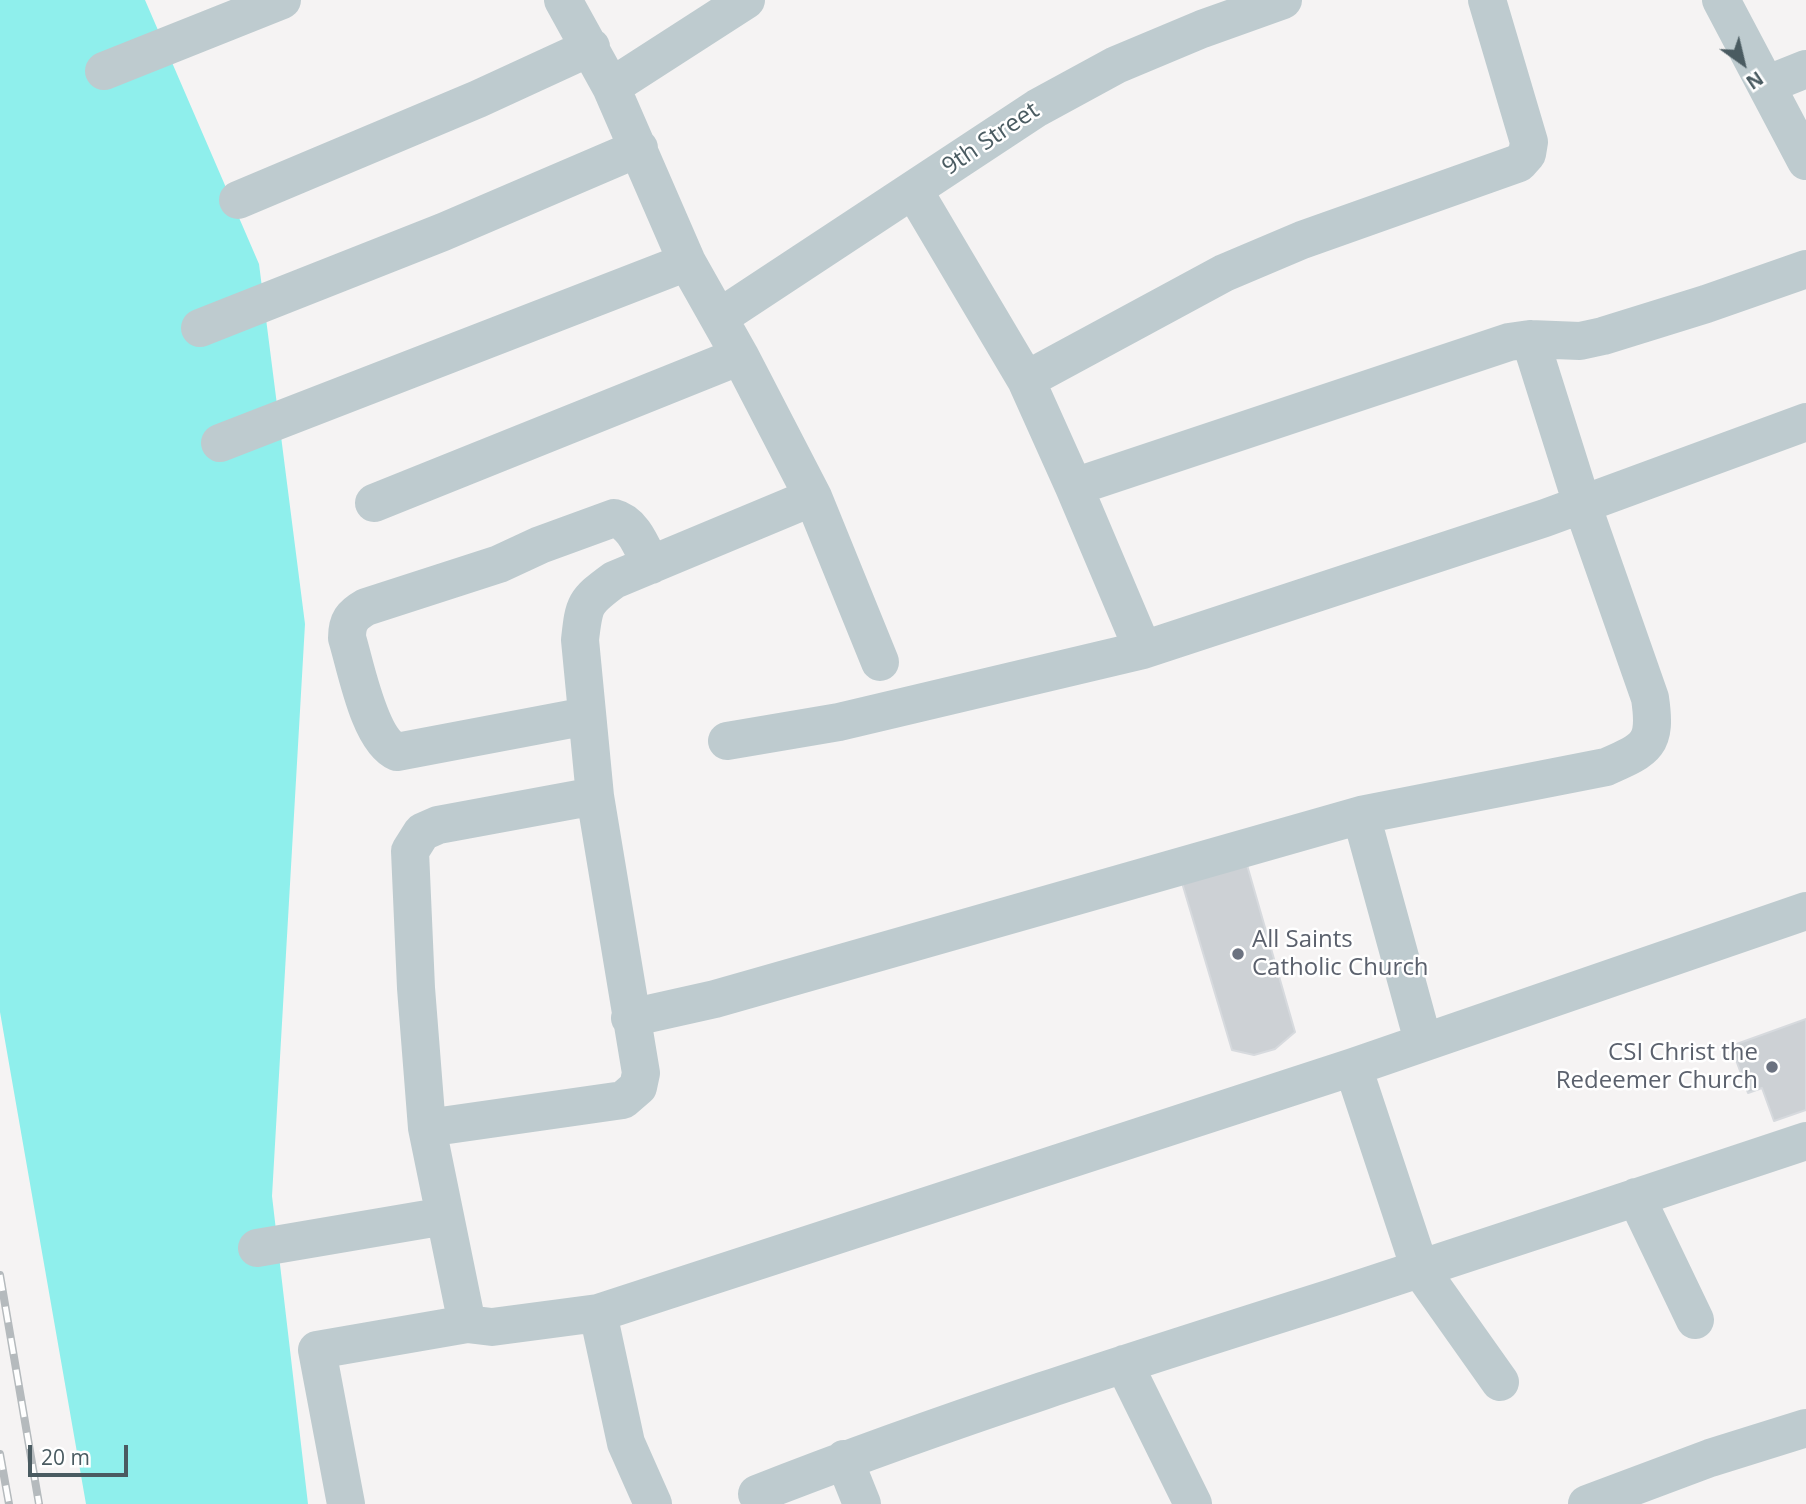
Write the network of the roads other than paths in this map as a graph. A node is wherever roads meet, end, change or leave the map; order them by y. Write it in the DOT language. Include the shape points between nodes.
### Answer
graph roads {
  1 [pos="282,0"];
  2 [pos="563,0"];
  3 [pos="746,0"];
  4 [pos="1283,0"];
  5 [pos="1488,0"];
  6 [pos="1721,0"];
  7 [pos="591,47"];
  8 [pos="1806,69"];
  9 [pos="104,71"];
  10 [pos="1766,85"];
  11 [pos="611,87"];
  12 [pos="639,148"];
  13 [pos="1806,161"];
  14 [pos="914,191"];
  15 [pos="238,200"];
  16 [pos="687,262"];
  17 [pos="1806,269"];
  18 [pos="720,317"];
  19 [pos="201,328"];
  20 [pos="1530,339"];
  21 [pos="740,355"];
  22 [pos="1026,380"];
  23 [pos="1806,422"];
  24 [pos="220,443"];
  25 [pos="1074,487"];
  26 [pos="813,497"];
  27 [pos="374,503"];
  28 [pos="1582,505"];
  29 [pos="651,565"];
  30 [pos="1143,650"];
  31 [pos="880,662"];
  32 [pos="587,716"];
  33 [pos="727,741"];
  34 [pos="595,796"];
  35 [pos="1361,816"];
  36 [pos="1806,911"];
  37 [pos="630,1018"];
  38 [pos="1423,1041"];
  39 [pos="1353,1067"];
  40 [pos="426,1128"];
  41 [pos="1806,1140"];
  42 [pos="1636,1197"];
  43 [pos="445,1216"];
  44 [pos="257,1248"];
  45 [pos="1420,1269"];
  46 [pos="598,1313"];
  47 [pos="1695,1320"];
  48 [pos="467,1324"];
  49 [pos="1124,1364"];
  50 [pos="1500,1382"];
  51 [pos="1806,1428"];
  52 [pos="844,1459"];
  53 [pos="757,1494"];
  54 [pos="346,1504"];
  55 [pos="653,1504"];
  56 [pos="862,1504"];
  57 [pos="1193,1504"];
  58 [pos="1587,1504"];
  1 -- 9 [label="street"];
  2 -- 7 [label="street"];
  3 -- 11 [label="street"];
  4 -- 14 [label="street, 9th Street" via="1116,65 1037,108"];
  5 -- 22 [label="street" via="1529,142 1519,163 1302,240 1224,273"];
  6 -- 10 [label="street"];
  7 -- 11 [label="street"];
  7 -- 15 [label="street"];
  8 -- 10 [label="street"];
  10 -- 13 [label="street"];
  11 -- 12 [label="street"];
  12 -- 16 [label="street"];
  12 -- 19 [label="street"];
  14 -- 18 [label="street, 9th Street"];
  14 -- 22 [label="street"];
  16 -- 18 [label="street"];
  16 -- 24 [label="street"];
  17 -- 20 [label="street" via="1603,336 1580,341"];
  18 -- 21 [label="street"];
  20 -- 25 [label="street" via="1509,342"];
  20 -- 28 [label="street"];
  21 -- 26 [label="street"];
  21 -- 27 [label="street"];
  22 -- 25 [label="street"];
  23 -- 28 [label="street"];
  25 -- 30 [label="street"];
  26 -- 29 [label="street"];
  26 -- 31 [label="street"];
  28 -- 30 [label="street"];
  28 -- 35 [label="street" via="1650,698 1654,724 1648,742 1605,767"];
  29 -- 32 [label="street" via="614,580 589,598 580,640"];
  29 -- 32 [label="street" via="631,529 614,518 499,564 366,607 347,625 374,726 388,748 397,752"];
  30 -- 33 [label="street" via="839,722"];
  32 -- 34 [label="street"];
  34 -- 37 [label="street"];
  34 -- 40 [label="street" via="438,825 422,832 410,851"];
  35 -- 37 [label="street" via="715,999"];
  35 -- 38 [label="street"];
  36 -- 38 [label="street"];
  37 -- 40 [label="street" via="640,1073 638,1087 623,1100"];
  38 -- 39 [label="street"];
  39 -- 45 [label="street"];
  39 -- 46 [label="street"];
  40 -- 43 [label="street"];
  41 -- 42 [label="street"];
  42 -- 45 [label="street"];
  42 -- 47 [label="street"];
  43 -- 44 [label="street"];
  43 -- 48 [label="street"];
  45 -- 49 [label="street"];
  45 -- 50 [label="street"];
  46 -- 48 [label="street" via="492,1327"];
  46 -- 55 [label="street" via="626,1443"];
  48 -- 54 [label="street" via="317,1350"];
  49 -- 52 [label="street"];
  49 -- 57 [label="street"];
  51 -- 58 [label="street"];
  52 -- 53 [label="street"];
  52 -- 56 [label="street"];
}
